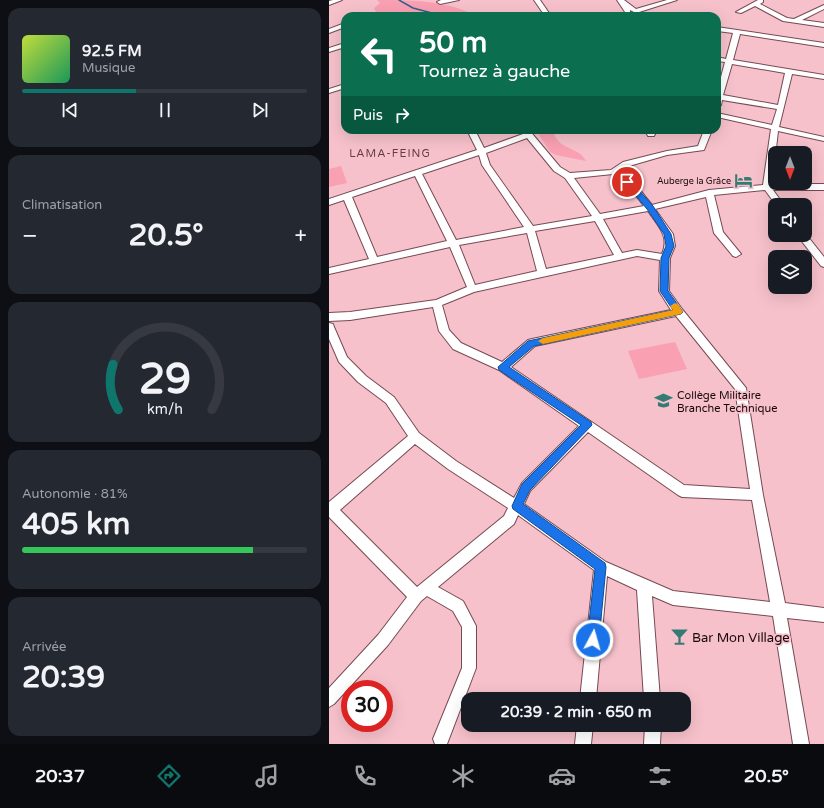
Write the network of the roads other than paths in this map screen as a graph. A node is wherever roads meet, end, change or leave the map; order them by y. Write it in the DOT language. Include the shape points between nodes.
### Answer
graph roads {
  1 [pos="339,0"];
  2 [pos="456,0"];
  3 [pos="537,0"];
  4 [pos="673,0"];
  5 [pos="621,1"];
  6 [pos="440,2"];
  7 [pos="758,2"];
  8 [pos="329,3"];
  9 [pos="824,7"];
  10 [pos="545,12"];
  11 [pos="624,12"];
  12 [pos="636,12"];
  13 [pos="643,12"];
  14 [pos="739,12"];
  15 [pos="794,21"];
  16 [pos="824,25"];
  17 [pos="341,26"];
  18 [pos="783,29"];
  19 [pos="721,30"];
  20 [pos="329,31"];
  21 [pos="737,32"];
  22 [pos="824,45"];
  23 [pos="341,46"];
  24 [pos="329,50"];
  25 [pos="721,59"];
  26 [pos="730,60"];
  27 [pos="789,72"];
  28 [pos="824,77"];
  29 [pos="721,86"];
  30 [pos="341,87"];
  31 [pos="329,91"];
  32 [pos="721,93"];
  33 [pos="781,108"];
  34 [pos="721,116"];
  35 [pos="775,128"];
  36 [pos="473,134"];
  37 [pos="522,134"];
  38 [pos="528,134"];
  39 [pos="706,134"];
  40 [pos="824,139"];
  41 [pos="482,152"];
  42 [pos="619,169"];
  43 [pos="417,172"];
  44 [pos="568,176"];
  45 [pos="767,187"];
  46 [pos="824,187"];
  47 [pos="709,193"];
  48 [pos="347,196"];
  49 [pos="775,198"];
  50 [pos="329,202"];
  51 [pos="650,208"];
  52 [pos="598,218"];
  53 [pos="531,229"];
  54 [pos="807,242"];
  55 [pos="454,243"];
  56 [pos="736,254"];
  57 [pos="620,257"];
  58 [pos="665,258"];
  59 [pos="375,260"];
  60 [pos="824,264"];
  61 [pos="329,271"];
  62 [pos="543,274"];
  63 [pos="472,289"];
  64 [pos="437,303"];
  65 [pos="678,312"];
  66 [pos="329,317"];
  67 [pos="329,327"];
  68 [pos="503,367"];
  69 [pos="588,425"];
  70 [pos="415,438"];
  71 [pos="757,496"];
  72 [pos="517,506"];
  73 [pos="330,509"];
  74 [pos="601,567"];
  75 [pos="644,586"];
  76 [pos="422,592"];
  77 [pos="779,611"];
  78 [pos="824,615"];
  79 [pos="589,692"];
  80 [pos="652,692"];
  81 [pos="329,699"];
  82 [pos="584,732"];
  83 [pos="653,732"];
  84 [pos="441,739"];
  85 [pos="583,744"];
  86 [pos="652,744"];
  87 [pos="801,744"];
  1 -- 8 [label="street"];
  2 -- 6 [label="street"];
  3 -- 10 [label="street"];
  4 -- 13 [label="street"];
  5 -- 11 [label="street"];
  5 -- 12 [label="street"];
  7 -- 14 [label="street"];
  7 -- 18 [label="street" via="779,15"];
  9 -- 15 [label="street"];
  15 -- 16 [label="street"];
  15 -- 18 [label="street"];
  17 -- 20 [label="street"];
  18 -- 21 [label="street"];
  18 -- 22 [label="street"];
  19 -- 21 [label="street"];
  21 -- 26 [label="street"];
  23 -- 24 [label="street"];
  25 -- 26 [label="street"];
  26 -- 27 [label="street"];
  26 -- 29 [label="street"];
  27 -- 28 [label="street"];
  27 -- 33 [label="street"];
  30 -- 31 [label="street"];
  32 -- 33 [label="street"];
  33 -- 35 [label="street"];
  34 -- 35 [label="street"];
  35 -- 40 [label="street"];
  35 -- 45 [label="street"];
  36 -- 41 [label="street"];
  37 -- 41 [label="street"];
  38 -- 44 [label="street" via="557,169"];
  39 -- 42 [label="street" via="701,148 667,153 626,164"];
  41 -- 43 [label="street"];
  41 -- 53 [label="street" via="486,165"];
  42 -- 44 [label="street" via="613,172"];
  42 -- 51 [label="street"];
  43 -- 48 [label="street"];
  43 -- 55 [label="street"];
  44 -- 52 [label="street"];
  45 -- 46 [label="street"];
  45 -- 47 [label="street"];
  45 -- 49 [label="street"];
  47 -- 51 [label="street"];
  47 -- 56 [label="street" via="719,233"];
  48 -- 50 [label="street"];
  48 -- 59 [label="street"];
  51 -- 52 [label="street"];
  51 -- 58 [label="street" via="667,234 670,246"];
  52 -- 53 [label="street"];
  52 -- 57 [label="street"];
  53 -- 55 [label="street"];
  53 -- 62 [label="street"];
  54 -- 60 [label="street"];
  55 -- 59 [label="street"];
  55 -- 63 [label="street"];
  57 -- 58 [label="street" via="637,253"];
  57 -- 62 [label="street"];
  58 -- 65 [label="street" via="664,291"];
  59 -- 61 [label="street"];
  62 -- 63 [label="street"];
  63 -- 64 [label="street"];
  64 -- 66 [label="street"];
  64 -- 68 [label="street" via="444,331 457,346"];
  65 -- 68 [label="street" via="532,343"];
  65 -- 71 [label="street" via="740,388"];
  67 -- 70 [label="street" via="343,359 362,379 390,400"];
  68 -- 69 [label="street"];
  69 -- 71 [label="street" via="682,491"];
  69 -- 72 [label="street" via="526,487"];
  70 -- 72 [label="street"];
  70 -- 73 [label="street"];
  71 -- 77 [label="street"];
  72 -- 74 [label="street"];
  72 -- 76 [label="street" via="509,520"];
  73 -- 76 [label="street"];
  74 -- 75 [label="street"];
  74 -- 79 [label="street"];
  75 -- 77 [label="street" via="673,598"];
  75 -- 80 [label="street"];
  76 -- 81 [label="street" via="383,640"];
  76 -- 84 [label="street" via="458,606 469,626 469,668"];
  77 -- 78 [label="street"];
  77 -- 87 [label="street"];
  82 -- 85 [label="street"];
  83 -- 86 [label="street"];
}
